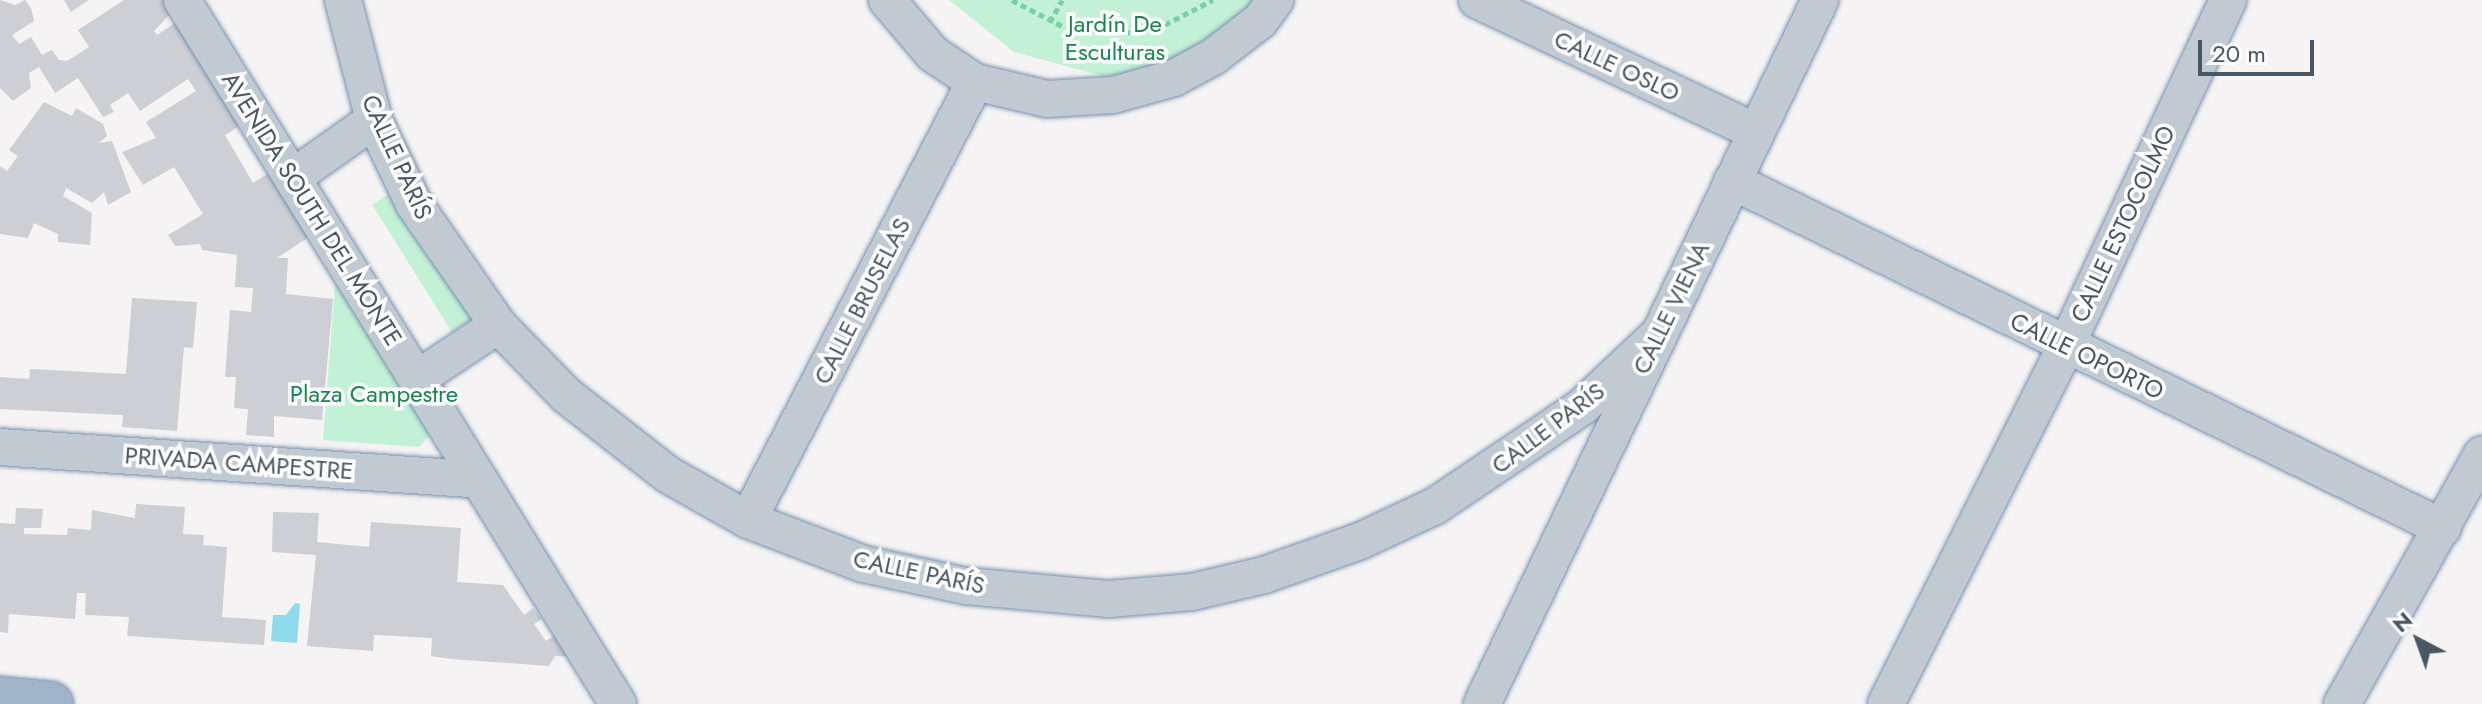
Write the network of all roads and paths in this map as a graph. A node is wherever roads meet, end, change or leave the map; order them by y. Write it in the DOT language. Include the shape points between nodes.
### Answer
graph roads {
  1 [pos="182,0"];
  2 [pos="343,0"];
  3 [pos="887,0"];
  4 [pos="1012,0"];
  5 [pos="1062,0"];
  6 [pos="1213,0"];
  7 [pos="1275,0"];
  8 [pos="1477,0"];
  9 [pos="1820,0"];
  10 [pos="2228,0"];
  11 [pos="1050,22"];
  12 [pos="975,82"];
  13 [pos="374,120"];
  14 [pos="1756,132"];
  15 [pos="292,178"];
  16 [pos="1732,181"];
  17 [pos="498,325"];
  18 [pos="1658,335"];
  19 [pos="2066,346"];
  20 [pos="417,379"];
  21 [pos="0,447"];
  22 [pos="2482,455"];
  23 [pos="479,480"];
  24 [pos="748,520"];
  25 [pos="2443,528"];
  26 [pos="0,699"];
  27 [pos="51,704"];
  28 [pos="618,704"];
  29 [pos="1482,704"];
  30 [pos="1886,704"];
  31 [pos="2342,704"];
  1 -- 15 [label="street, AVENIDA SOUTH DEL MONTE"];
  2 -- 13 [label="street, CALLE PARÍS"];
  3 -- 12 [label="street" via="933,54"];
  4 -- 11 [label="path"];
  5 -- 11 [label="path"];
  6 -- 11 [label="path" via="1156,29 1124,33"];
  7 -- 12 [label="street" via="1260,21 1213,57 1174,78 1113,95 1047,99"];
  8 -- 14 [label="street, CALLE OSLO"];
  9 -- 14 [label="street, CALLE VIENA"];
  10 -- 19 [label="street, CALLE ESTOCOLMO"];
  12 -- 24 [label="street, CALLE BRUSELAS"];
  13 -- 15 [label="street"];
  13 -- 17 [label="street, CALLE PARÍS" via="414,204"];
  14 -- 16 [label="street, CALLE VIENA"];
  15 -- 20 [label="street, AVENIDA SOUTH DEL MONTE"];
  16 -- 18 [label="street, CALLE VIENA"];
  16 -- 19 [label="street, CALLE OPORTO"];
  17 -- 20 [label="street"];
  17 -- 24 [label="street, CALLE PARÍS" via="609,431 667,474"];
  18 -- 24 [label="street, CALLE PARÍS" via="1583,406 1435,506 1264,575 1192,592 1109,599 966,586 863,564"];
  18 -- 29 [label="street, CALLE VIENA"];
  19 -- 25 [label="street, CALLE OPORTO"];
  19 -- 30 [label="street, CALLE ESTOCOLMO"];
  20 -- 23 [label="street, AVENIDA SOUTH DEL MONTE"];
  21 -- 23 [label="street, PRIVADA CAMPESTRE"];
  22 -- 25 [label="street"];
  23 -- 28 [label="street, AVENIDA SOUTH DEL MONTE"];
  25 -- 31 [label="street"];
  26 -- 27 [label="highway"];
}
